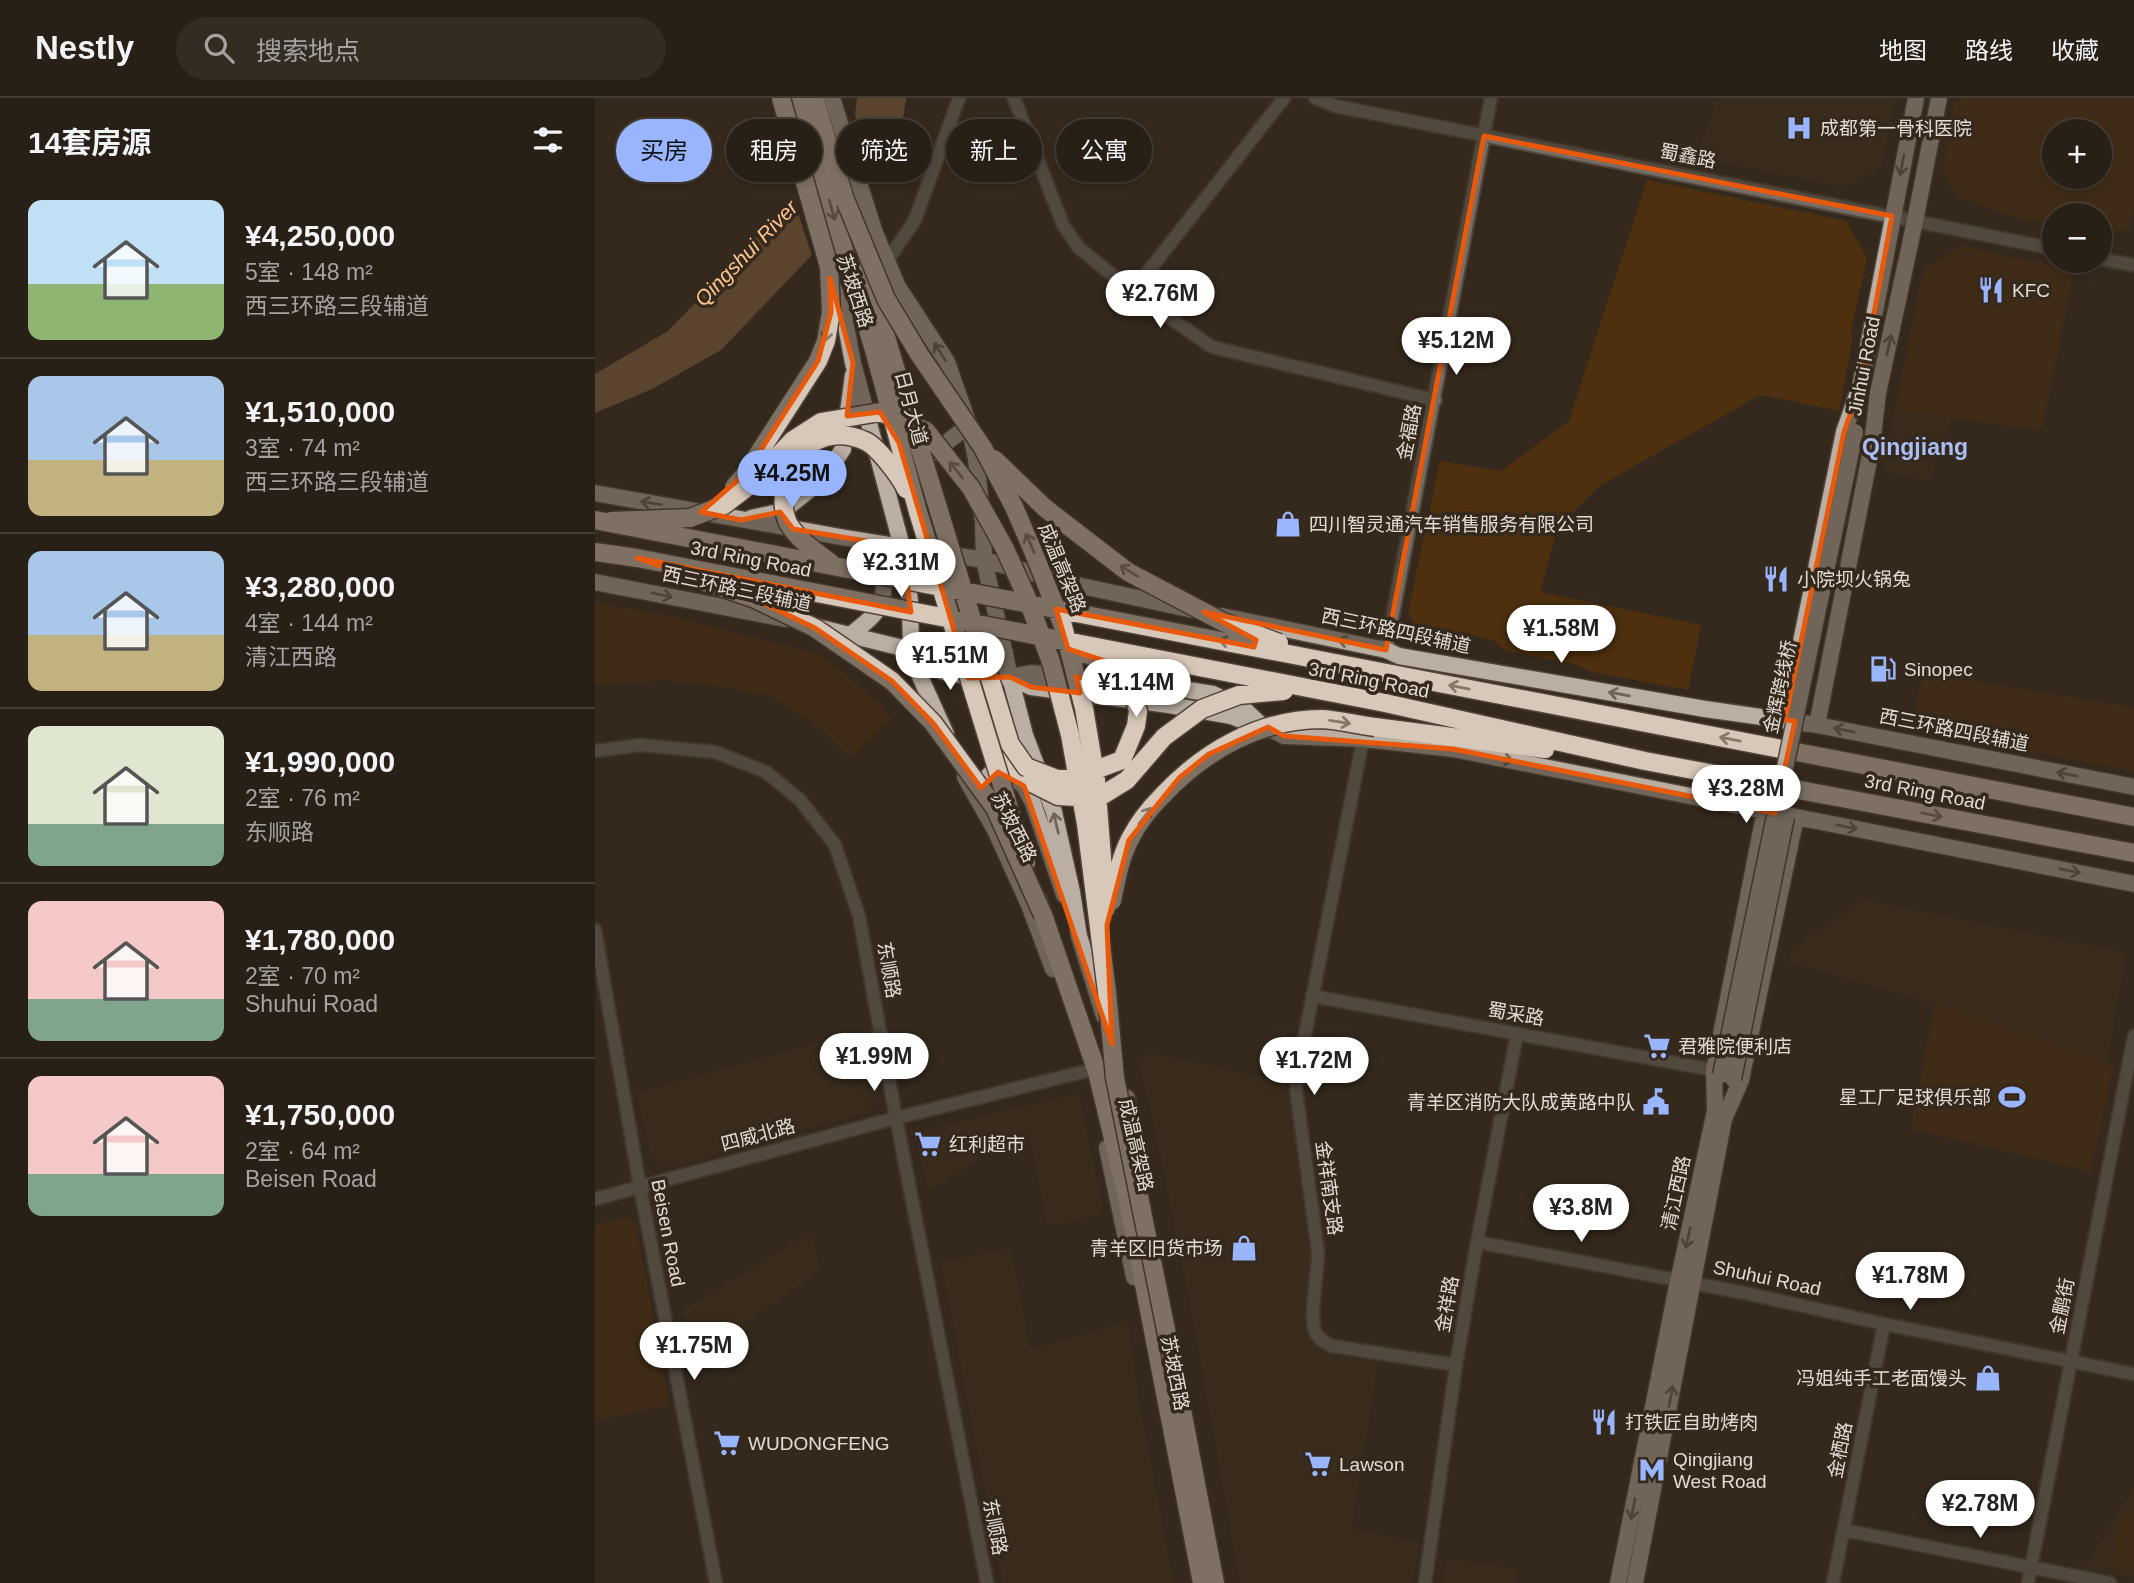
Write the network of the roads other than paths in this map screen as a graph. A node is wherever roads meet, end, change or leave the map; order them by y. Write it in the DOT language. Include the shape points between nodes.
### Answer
graph roads {
  1 [pos="774,98"];
  2 [pos="781,98"];
  3 [pos="798,98"];
  4 [pos="814,98"];
  5 [pos="832,98"];
  6 [pos="959,98"];
  7 [pos="1014,98"];
  8 [pos="1284,98"];
  9 [pos="1315,98"];
  10 [pos="1491,98"];
  11 [pos="1916,98"];
  12 [pos="1939,98"];
  13 [pos="1485,136"];
  14 [pos="846,202"];
  15 [pos="1892,216"];
  16 [pos="1915,221"];
  17 [pos="2042,246"];
  18 [pos="887,261"];
  19 [pos="2112,261"];
  20 [pos="2134,265"];
  21 [pos="1133,291"];
  22 [pos="853,363"];
  23 [pos="1861,384"];
  24 [pos="1878,393"];
  25 [pos="1435,400"];
  26 [pos="969,425"];
  27 [pos="1858,437"];
  28 [pos="982,448"];
  29 [pos="595,494"];
  30 [pos="918,512"];
  31 [pos="692,517"];
  32 [pos="741,520"];
  33 [pos="603,521"];
  34 [pos="874,543"];
  35 [pos="902,547"];
  36 [pos="595,552"];
  37 [pos="637,558"];
  38 [pos="984,560"];
  39 [pos="837,567"];
  40 [pos="595,582"];
  41 [pos="1022,633"];
  42 [pos="851,635"];
  43 [pos="911,650"];
  44 [pos="1386,650"];
  45 [pos="1005,652"];
  46 [pos="1325,660"];
  47 [pos="1010,677"];
  48 [pos="1305,689"];
  49 [pos="1785,720"];
  50 [pos="1817,725"];
  51 [pos="984,728"];
  52 [pos="1369,733"];
  53 [pos="595,751"];
  54 [pos="1645,761"];
  55 [pos="2134,787"];
  56 [pos="978,800"];
  57 [pos="1765,810"];
  58 [pos="1796,817"];
  59 [pos="2134,817"];
  60 [pos="2134,853"];
  61 [pos="2134,884"];
  62 [pos="1042,915"];
  63 [pos="1107,925"];
  64 [pos="595,930"];
  65 [pos="1079,936"];
  66 [pos="1107,992"];
  67 [pos="1312,996"];
  68 [pos="1517,1034"];
  69 [pos="2134,1036"];
  70 [pos="1091,1070"];
  71 [pos="1722,1074"];
  72 [pos="1719,1115"];
  73 [pos="896,1118"];
  74 [pos="640,1187"];
  75 [pos="595,1199"];
  76 [pos="1477,1242"];
  77 [pos="1686,1281"];
  78 [pos="1884,1324"];
  79 [pos="2071,1362"];
  80 [pos="1456,1364"];
  81 [pos="2134,1374"];
  82 [pos="1844,1530"];
  83 [pos="2031,1567"];
  84 [pos="716,1583"];
  85 [pos="986,1583"];
  86 [pos="1193,1583"];
  87 [pos="1202,1583"];
  88 [pos="1215,1583"];
  89 [pos="1223,1583"];
  90 [pos="1426,1583"];
  91 [pos="1618,1583"];
  92 [pos="1635,1583"];
  93 [pos="1833,1583"];
  94 [pos="2028,1583"];
  95 [pos="2110,1583"];
  1 -- 22 [label="main road, 苏坡西路, bridge" via="844,315"];
  2 -- 31 [label="highway, one-way, bridge" via="829,267 831,312 826,341 818,361 746,473 729,494"];
  3 -- 30 [label="highway, 日月大道, one-way, bridge"];
  4 -- 14 [label="highway"];
  5 -- 18 [label="main road, 苏坡西路"];
  6 -- 18 [label="street" via="915,220"];
  7 -- 21 [label="street" via="1063,225 1079,248"];
  8 -- 21 [label="street"];
  9 -- 13 [label="street, 蜀鑫路"];
  10 -- 13 [label="street, 金福路"];
  11 -- 15 [label="main road, Jinhui Road, one-way"];
  12 -- 16 [label="main road, Jinhui Road"];
  13 -- 15 [label="street, 蜀鑫路"];
  13 -- 25 [label="street, 金福路"];
  14 -- 28 [label="highway, 成温高架路, bridge" via="886,299"];
  14 -- 41 [label="highway, bridge" via="1010,744 1026,767 1057,779 1071,779 1122,760 1136,726 1138,711 1132,689 1100,659"];
  15 -- 16 [label="street, 蜀鑫路"];
  15 -- 23 [label="main road, Jinhui Road"];
  16 -- 17 [label="street, 蜀鑫路"];
  24 -- 16 [label="main road, Jinhui Road, one-way"];
  26 -- 18 [label="main road, 苏坡西路, one-way" via="947,362 898,287"];
  19 -- 20 [label="street"];
  21 -- 25 [label="street" via="1212,346"];
  22 -- 26 [label="main road" via="892,434 914,457 933,453"];
  22 -- 32 [label="main road" via="843,449 823,479 783,511"];
  22 -- 35 [label="main road, 苏坡西路"];
  23 -- 27 [label="main road"];
  23 -- 49 [label="main road, Jinhui Road" via="1845,432"];
  24 -- 27 [label="main road"];
  24 -- 50 [label="main road, Jinhui Road"];
  25 -- 44 [label="street, 金福路"];
  26 -- 38 [label="main road, 苏坡西路"];
  27 -- 71 [label="main road, 金辉跨线桥, bridge"];
  46 -- 28 [label="highway, one-way, bridge" via="1223,622 1128,572 1045,508"];
  63 -- 28 [label="highway, 成温高架路, one-way, bridge" via="1096,780 1063,626 1019,518"];
  32 -- 29 [label="main road, one-way"];
  30 -- 39 [label="highway, bridge" via="899,475 867,441 843,434 820,438 788,470 783,497 787,521 804,543"];
  30 -- 51 [label="highway, 日月大道, bridge"];
  31 -- 33 [label="highway, bridge"];
  66 -- 31 [label="highway, one-way, bridge" via="1086,824 1051,662 1005,549 971,488 926,431 880,412 821,422 793,440 724,506"];
  32 -- 34 [label="main road"];
  33 -- 39 [label="highway, 3rd Ring Road, bridge"];
  34 -- 35 [label="main road"];
  34 -- 42 [label="main road" via="884,579 882,597 876,612"];
  35 -- 38 [label="main road"];
  35 -- 43 [label="main road, 苏坡西路"];
  36 -- 37 [label="highway, 3rd Ring Road, bridge"];
  37 -- 41 [label="highway, 3rd Ring Road, bridge"];
  37 -- 62 [label="highway, bridge" via="753,598 815,628 892,681 933,723 995,808"];
  44 -- 38 [label="main road, 西三环路四段辅道, one-way" via="1134,598"];
  38 -- 45 [label="main road, 苏坡西路"];
  46 -- 39 [label="highway, 3rd Ring Road, one-way, bridge"];
  40 -- 42 [label="main road, 西三环路三段辅道, one-way" via="767,614"];
  41 -- 48 [label="highway, 3rd Ring Road, bridge"];
  42 -- 43 [label="main road, 西三环路三段辅道"];
  43 -- 45 [label="main road, 西三环路三段辅道"];
  43 -- 47 [label="main road, 西三环路三段辅道" via="928,666 944,672 976,678"];
  43 -- 56 [label="main road, 苏坡西路" via="961,772"];
  49 -- 44 [label="main road, 西三环路四段辅道, one-way" via="1399,656"];
  45 -- 47 [label="main road, 苏坡西路"];
  59 -- 46 [label="highway, 3rd Ring Road, one-way, bridge"];
  47 -- 52 [label="main road" via="1031,673 1213,694 1284,736"];
  65 -- 47 [label="main road, 苏坡西路, one-way" via="1054,812 1024,735"];
  48 -- 51 [label="highway, bridge" via="1240,695 1202,709 1164,737 1127,780 1098,798 1058,796 1015,773"];
  48 -- 54 [label="highway, 3rd Ring Road, bridge"];
  49 -- 50 [label="main road, 西三环路四段辅道"];
  55 -- 50 [label="main road, 西三环路四段辅道, one-way"];
  51 -- 62 [label="highway, 成温高架路, bridge"];
  52 -- 54 [label="highway"];
  52 -- 57 [label="main road, one-way"];
  63 -- 52 [label="highway, one-way, bridge" via="1129,840 1145,814 1209,754 1237,739 1295,721 1323,719"];
  52 -- 67 [label="street, 金祥南支路"];
  53 -- 73 [label="street, 东顺路" via="640,745 715,752 767,772 800,800 835,845 859,916"];
  54 -- 60 [label="highway, 3rd Ring Road, one-way"];
  56 -- 65 [label="main road" via="990,774 1015,778 1024,786"];
  56 -- 70 [label="main road, 苏坡西路" via="1029,905"];
  57 -- 58 [label="main road"];
  57 -- 71 [label="main road"];
  58 -- 61 [label="main road, one-way"];
  58 -- 72 [label="main road, 清江西路" via="1741,1080"];
  62 -- 87 [label="highway, 成温高架路" via="1100,1084 1127,1197"];
  63 -- 66 [label="highway, 成温高架路, bridge"];
  64 -- 74 [label="street, Beisen Road"];
  65 -- 89 [label="main road, 苏坡西路" via="1132,1119"];
  66 -- 88 [label="highway, bridge" via="1115,1078"];
  67 -- 68 [label="street, 蜀采路"];
  67 -- 80 [label="street, 金祥南支路" via="1296,1090 1318,1252 1314,1329 1332,1346"];
  68 -- 71 [label="street, 蜀采路"];
  68 -- 76 [label="street, 金祥路"];
  69 -- 79 [label="street, 金鹏街"];
  70 -- 73 [label="street, 四威北路"];
  70 -- 86 [label="main road, 苏坡西路" via="1159,1394"];
  71 -- 72 [label="main road"];
  72 -- 77 [label="main road, 清江西路"];
  73 -- 74 [label="street, 四威北路"];
  73 -- 85 [label="street, 东顺路"];
  74 -- 75 [label="street, 四威北路"];
  74 -- 84 [label="street, Beisen Road"];
  76 -- 77 [label="street, Shuhui Road"];
  76 -- 80 [label="street, 金祥路"];
  77 -- 78 [label="street, Shuhui Road"];
  77 -- 91 [label="main road, 清江西路, one-way"];
  92 -- 77 [label="main road, 清江西路, one-way"];
  78 -- 79 [label="street, Shuhui Road"];
  78 -- 82 [label="street, 金栖路"];
  79 -- 81 [label="street, Shuhui Road"];
  79 -- 83 [label="street, 金鹏街"];
  80 -- 90 [label="street, 金祥路"];
  82 -- 83 [label="street"];
  82 -- 93 [label="street, 金栖路"];
  83 -- 94 [label="street, 金鹏街"];
  83 -- 95 [label="street"];
}
